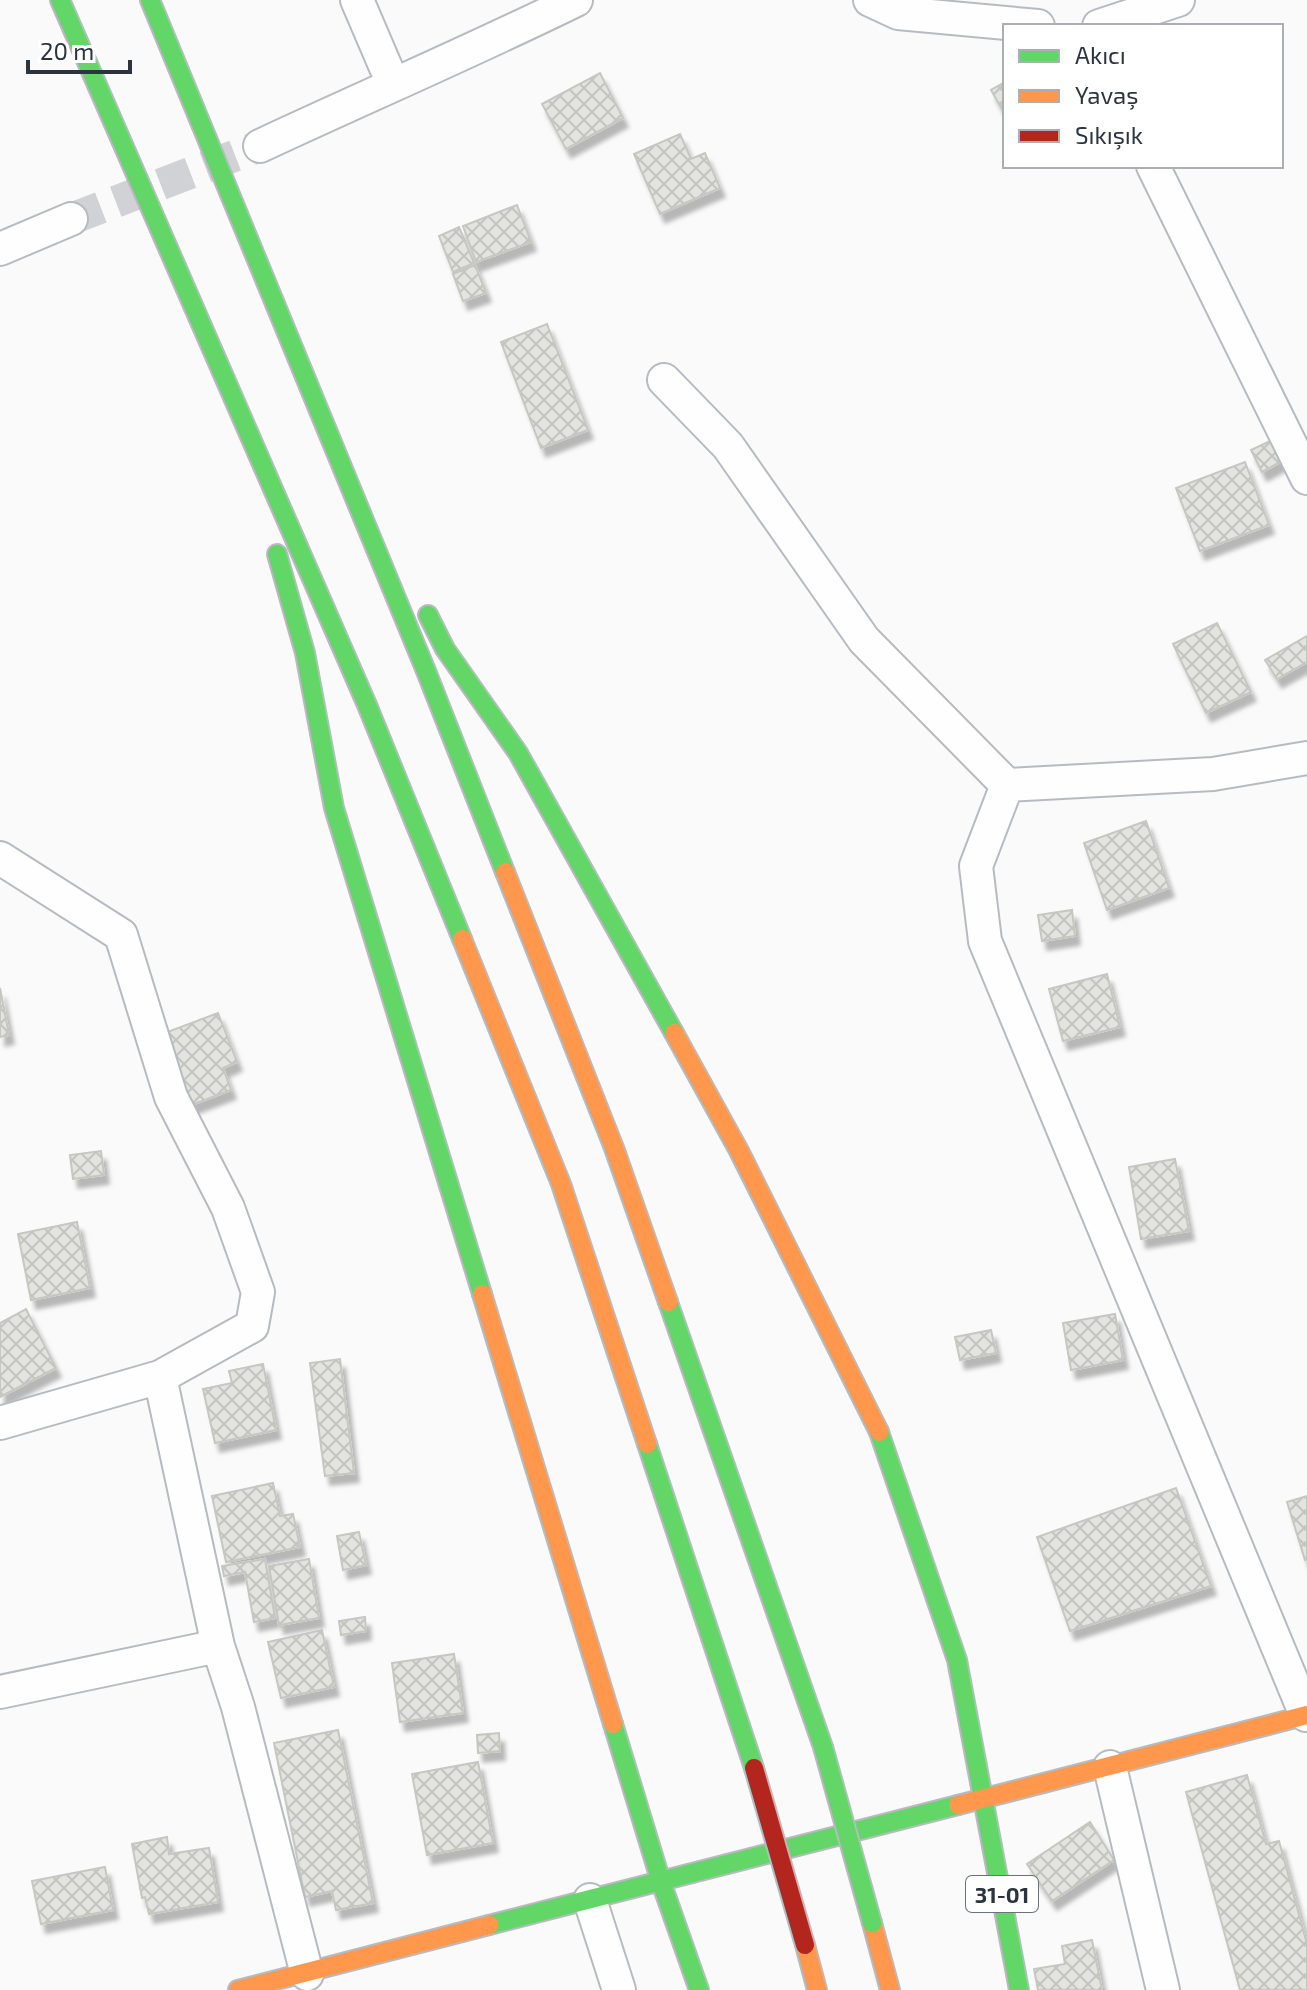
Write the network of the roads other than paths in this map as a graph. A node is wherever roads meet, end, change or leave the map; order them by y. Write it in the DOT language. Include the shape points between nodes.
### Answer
graph roads {
  1 [pos="60,0"];
  2 [pos="150,0"];
  3 [pos="357,0"];
  4 [pos="576,0"];
  5 [pos="870,0"];
  6 [pos="1178,0"];
  7 [pos="1016,24"];
  8 [pos="1105,24"];
  9 [pos="393,84"];
  10 [pos="260,146"];
  11 [pos="1154,168"];
  12 [pos="71,219"];
  13 [pos="0,249"];
  14 [pos="290,341"];
  15 [pos="664,380"];
  16 [pos="228,381"];
  17 [pos="1307,478"];
  18 [pos="396,551"];
  19 [pos="417,593"];
  20 [pos="1307,758"];
  21 [pos="1007,785"];
  22 [pos="0,858"];
  23 [pos="160,1377"];
  24 [pos="0,1423"];
  25 [pos="218,1646"];
  26 [pos="0,1692"];
  27 [pos="1306,1715"];
  28 [pos="1110,1767"];
  29 [pos="984,1798"];
  30 [pos="661,1882"];
  31 [pos="590,1900"];
  32 [pos="307,1974"];
  33 [pos="238,1990"];
  34 [pos="619,1990"];
  35 [pos="699,1990"];
  36 [pos="817,1990"];
  37 [pos="890,1990"];
  38 [pos="1019,1990"];
  39 [pos="1163,1990"];
  1 -- 16 [label="main road"];
  2 -- 14 [label="main road"];
  3 -- 9 [label="street"];
  4 -- 9 [label="street"];
  5 -- 7 [label="street" via="898,13"];
  6 -- 8 [label="street"];
  9 -- 10 [label="street"];
  11 -- 17 [label="street"];
  12 -- 13 [label="street"];
  14 -- 18 [label="main road"];
  14 -- 37 [label="main road, bridge" via="614,1148 823,1747"];
  15 -- 21 [label="street" via="728,446 864,640"];
  16 -- 30 [label="main road" via="305,653 334,808"];
  16 -- 36 [label="main road, bridge" via="367,705 561,1184 754,1768"];
  19 -- 29 [label="main road" via="445,649 518,753 739,1151 886,1445 957,1660"];
  20 -- 21 [label="street" via="1213,774"];
  21 -- 27 [label="street" via="976,866 985,941"];
  22 -- 23 [label="street" via="121,935 171,1097 228,1208 258,1292 252,1326"];
  23 -- 24 [label="street"];
  23 -- 25 [label="street"];
  25 -- 26 [label="street"];
  25 -- 32 [label="street"];
  27 -- 28 [label="main road"];
  28 -- 29 [label="main road"];
  28 -- 39 [label="street"];
  29 -- 30 [label="main road"];
  29 -- 38 [label="main road, 31-01"];
  30 -- 31 [label="main road"];
  30 -- 35 [label="main road"];
  31 -- 32 [label="main road"];
  31 -- 34 [label="street"];
  32 -- 33 [label="main road"];
}
